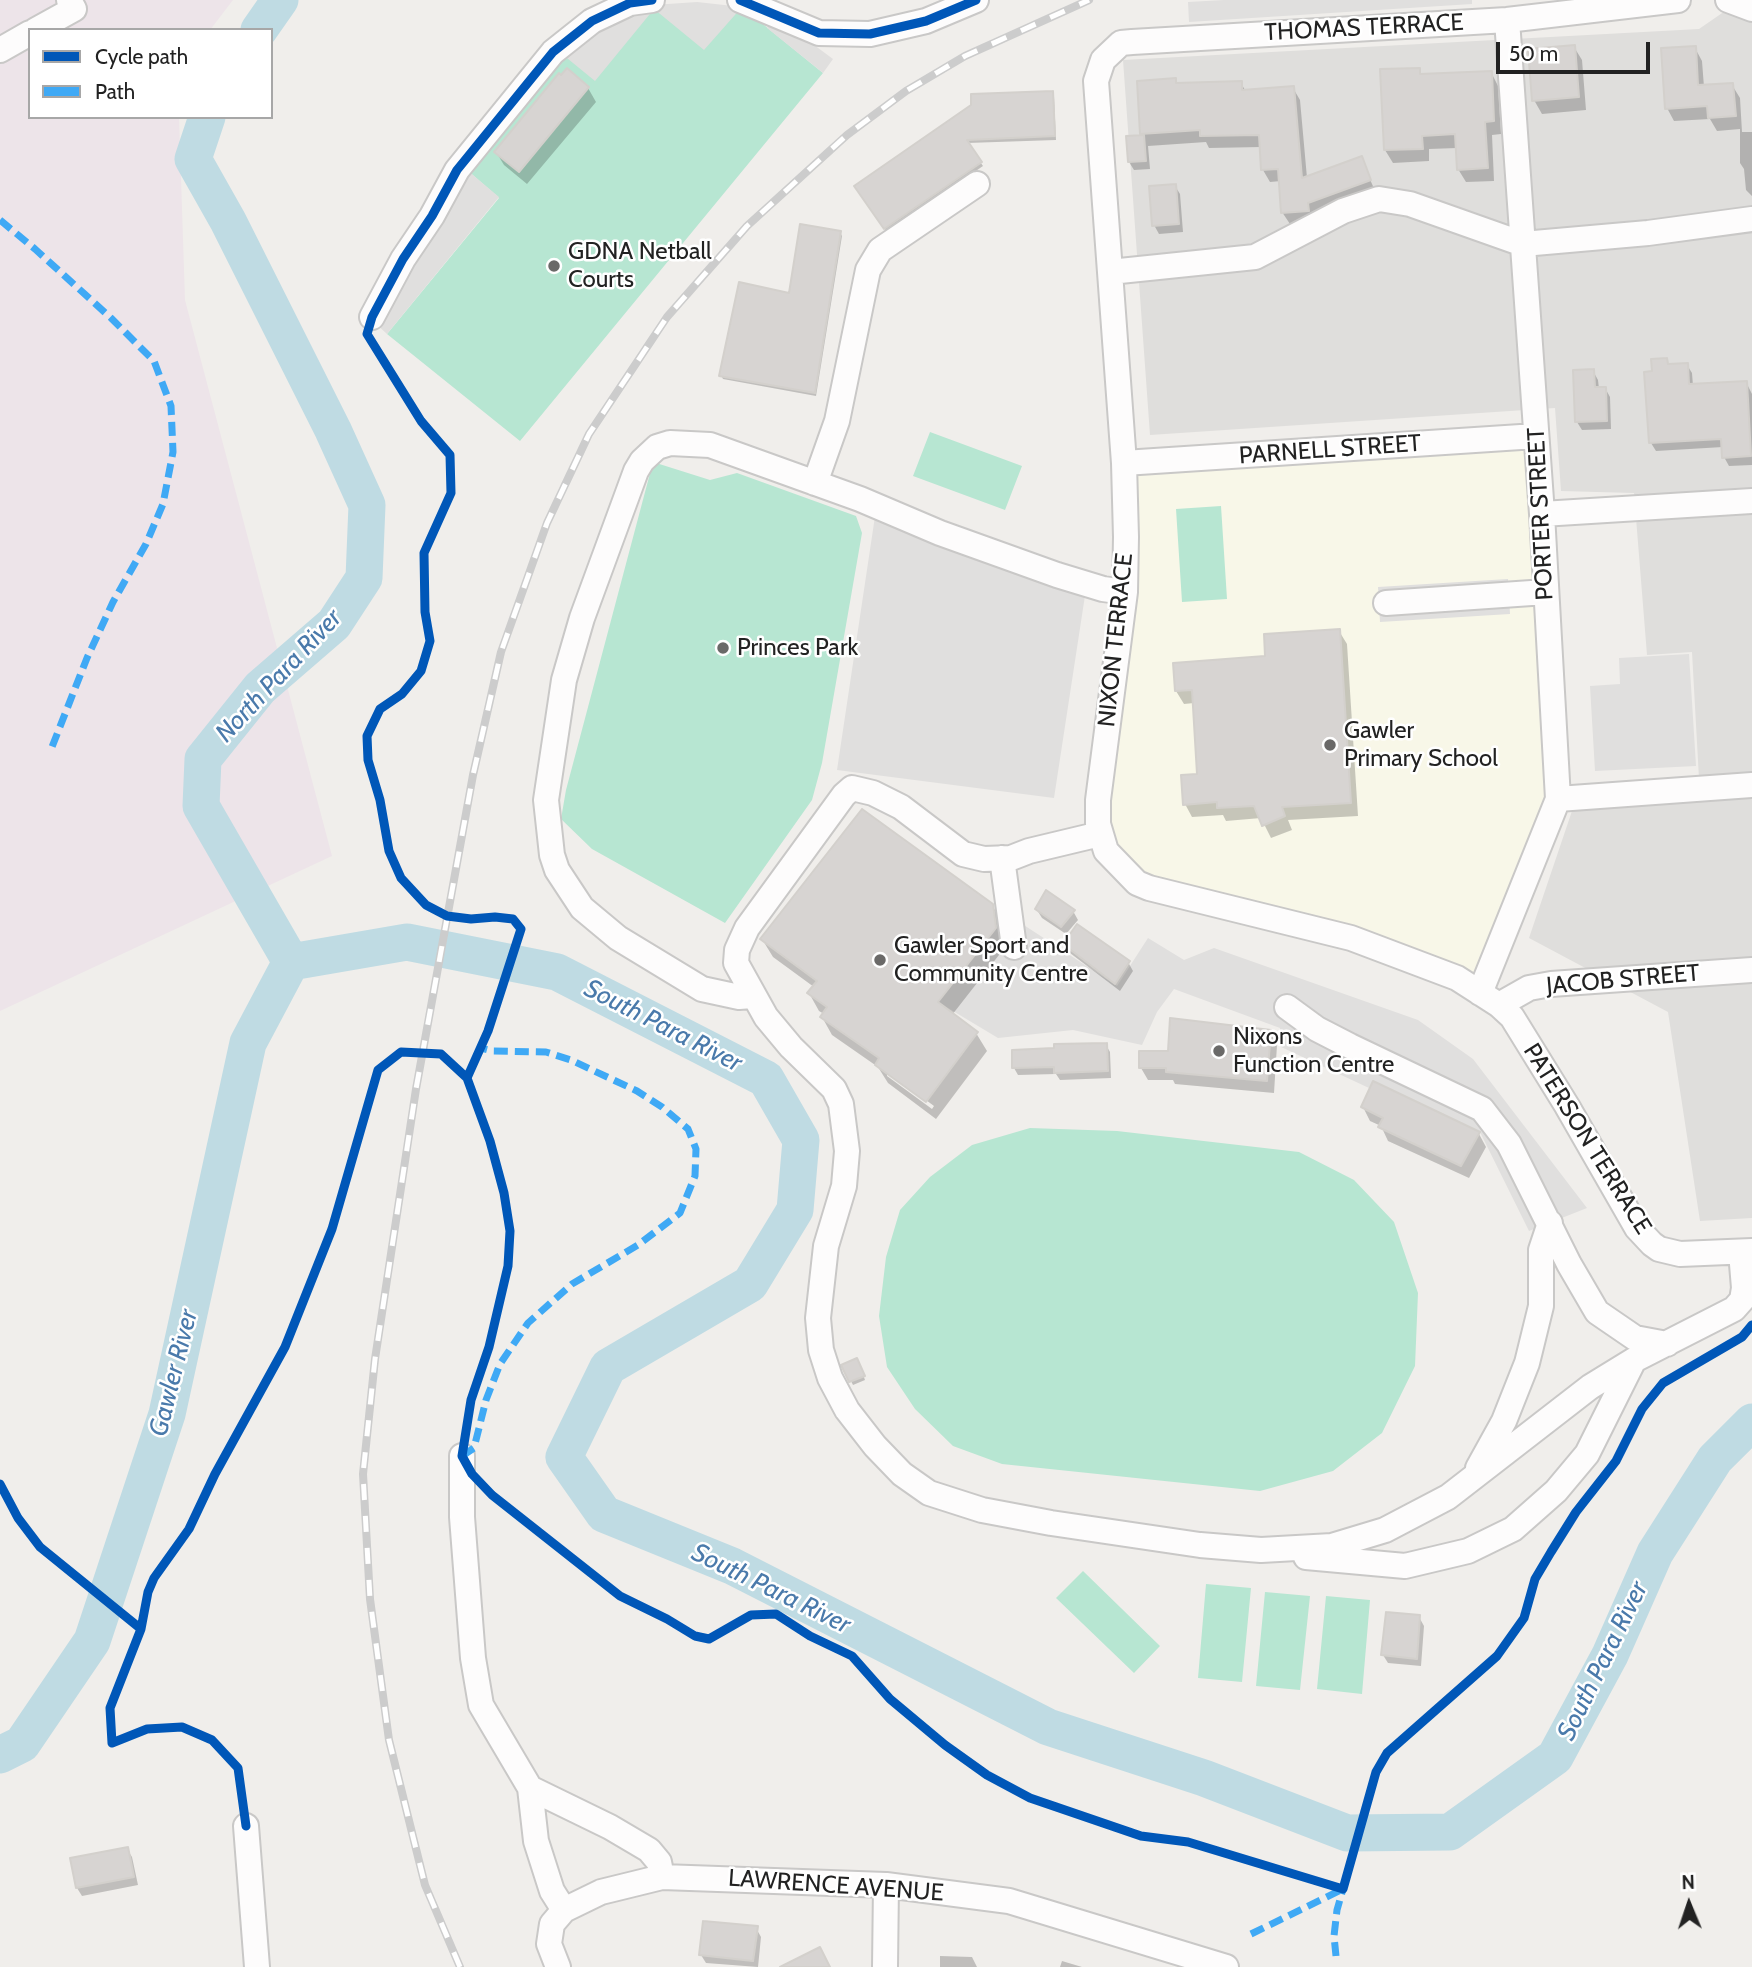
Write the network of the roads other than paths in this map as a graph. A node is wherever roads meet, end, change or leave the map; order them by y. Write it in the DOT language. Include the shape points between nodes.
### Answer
graph roads {
  1 [pos="652,0"];
  2 [pos="740,0"];
  3 [pos="976,0"];
  4 [pos="1678,0"];
  5 [pos="1728,0"];
  6 [pos="72,4"];
  7 [pos="1752,9"];
  8 [pos="1507,20"];
  9 [pos="39,28"];
  10 [pos="28,34"];
  11 [pos="1132,41"];
  12 [pos="0,50"];
  13 [pos="976,184"];
  14 [pos="1752,219"];
  15 [pos="1523,244"];
  16 [pos="1110,272"];
  17 [pos="372,317"];
  18 [pos="1536,436"];
  19 [pos="1124,463"];
  20 [pos="815,483"];
  21 [pos="1752,501"];
  22 [pos="1542,514"];
  23 [pos="1125,592"];
  24 [pos="1546,592"];
  25 [pos="1386,603"];
  26 [pos="1752,785"];
  27 [pos="1558,799"];
  28 [pos="1100,834"];
  29 [pos="993,859"];
  30 [pos="1014,947"];
  31 [pos="1752,970"];
  32 [pos="752,996"];
  33 [pos="1489,999"];
  34 [pos="1287,1007"];
  35 [pos="1549,1223"];
  36 [pos="1746,1251"];
  37 [pos="1667,1344"];
  38 [pos="1634,1360"];
  39 [pos="462,1456"];
  40 [pos="1472,1478"];
  41 [pos="1261,1550"];
  42 [pos="530,1788"];
  43 [pos="246,1826"];
  44 [pos="662,1877"];
  45 [pos="886,1885"];
  46 [pos="564,1910"];
  47 [pos="257,1967"];
  48 [pos="558,1967"];
  49 [pos="886,1967"];
  50 [pos="1226,1967"];
  1 -- 17 [label="street" via="592,21 553,51 457,170"];
  2 -- 3 [label="street" via="819,33 870,34 926,21"];
  4 -- 8 [label="street, THOMAS TERRACE"];
  5 -- 7 [label="street"];
  6 -- 9 [label="street"];
  8 -- 11 [label="street, THOMAS TERRACE"];
  8 -- 15 [label="street, PORTER STREET"];
  10 -- 12 [label="street"];
  11 -- 16 [label="street, NIXON TERRACE" via="1113,48 1096,81"];
  13 -- 20 [label="street" via="880,250 868,270 837,421"];
  14 -- 15 [label="street"];
  15 -- 16 [label="street" via="1410,204 1379,198 1343,211 1255,257"];
  15 -- 18 [label="street, PORTER STREET"];
  16 -- 19 [label="street, NIXON TERRACE"];
  18 -- 19 [label="street, PARNELL STREET"];
  18 -- 22 [label="street, PORTER STREET"];
  19 -- 23 [label="street, NIXON TERRACE"];
  20 -- 23 [label="street" via="1044,570"];
  20 -- 32 [label="street" via="691,442 657,447 642,461 582,618 564,680 549,775 546,800 552,855 556,870 582,908 618,938 702,989"];
  21 -- 22 [label="street"];
  22 -- 24 [label="street, PORTER STREET"];
  23 -- 28 [label="street, NIXON TERRACE" via="1098,800"];
  24 -- 25 [label="street"];
  24 -- 27 [label="street, PORTER STREET"];
  26 -- 27 [label="street"];
  27 -- 33 [label="street, PORTER STREET"];
  28 -- 29 [label="street"];
  28 -- 33 [label="street, NIXON TERRACE" via="1106,851 1137,883 1161,893 1351,938 1457,978"];
  29 -- 30 [label="street"];
  29 -- 32 [label="street" via="964,854 901,807 852,788 740,941 736,963"];
  31 -- 33 [label="street, JACOB STREET" via="1551,984"];
  32 -- 41 [label="street" via="791,1047 834,1089 841,1104 847,1151 844,1186 821,1275 821,1350 847,1410 876,1446 902,1474 929,1493 982,1510 1108,1532"];
  33 -- 36 [label="street, PATERSON TERRACE" via="1512,1017 1643,1234 1667,1252"];
  34 -- 35 [label="street" via="1317,1029 1482,1109 1509,1144"];
  35 -- 37 [label="street" via="1597,1312 1635,1338"];
  35 -- 40 [label="street" via="1541,1250 1541,1306 1527,1363 1504,1421"];
  36 -- 37 [label="street" via="1742,1300 1734,1309"];
  37 -- 38 [label="street"];
  38 -- 40 [label="street" via="1590,1387"];
  38 -- 41 [label="street" via="1587,1454 1556,1491 1513,1529 1468,1551 1405,1566"];
  39 -- 42 [label="street" via="462,1517 481,1705"];
  40 -- 41 [label="street" via="1448,1497 1385,1530 1332,1546"];
  42 -- 44 [label="street" via="649,1850 659,1862"];
  42 -- 46 [label="street" via="536,1841 552,1891"];
  43 -- 47 [label="street"];
  44 -- 45 [label="street, LAWRENCE AVENUE"];
  44 -- 46 [label="street, LAWRENCE AVENUE" via="601,1892"];
  45 -- 49 [label="street"];
  45 -- 50 [label="street, LAWRENCE AVENUE" via="1009,1901"];
  46 -- 48 [label="street" via="552,1924 550,1944"];
}
